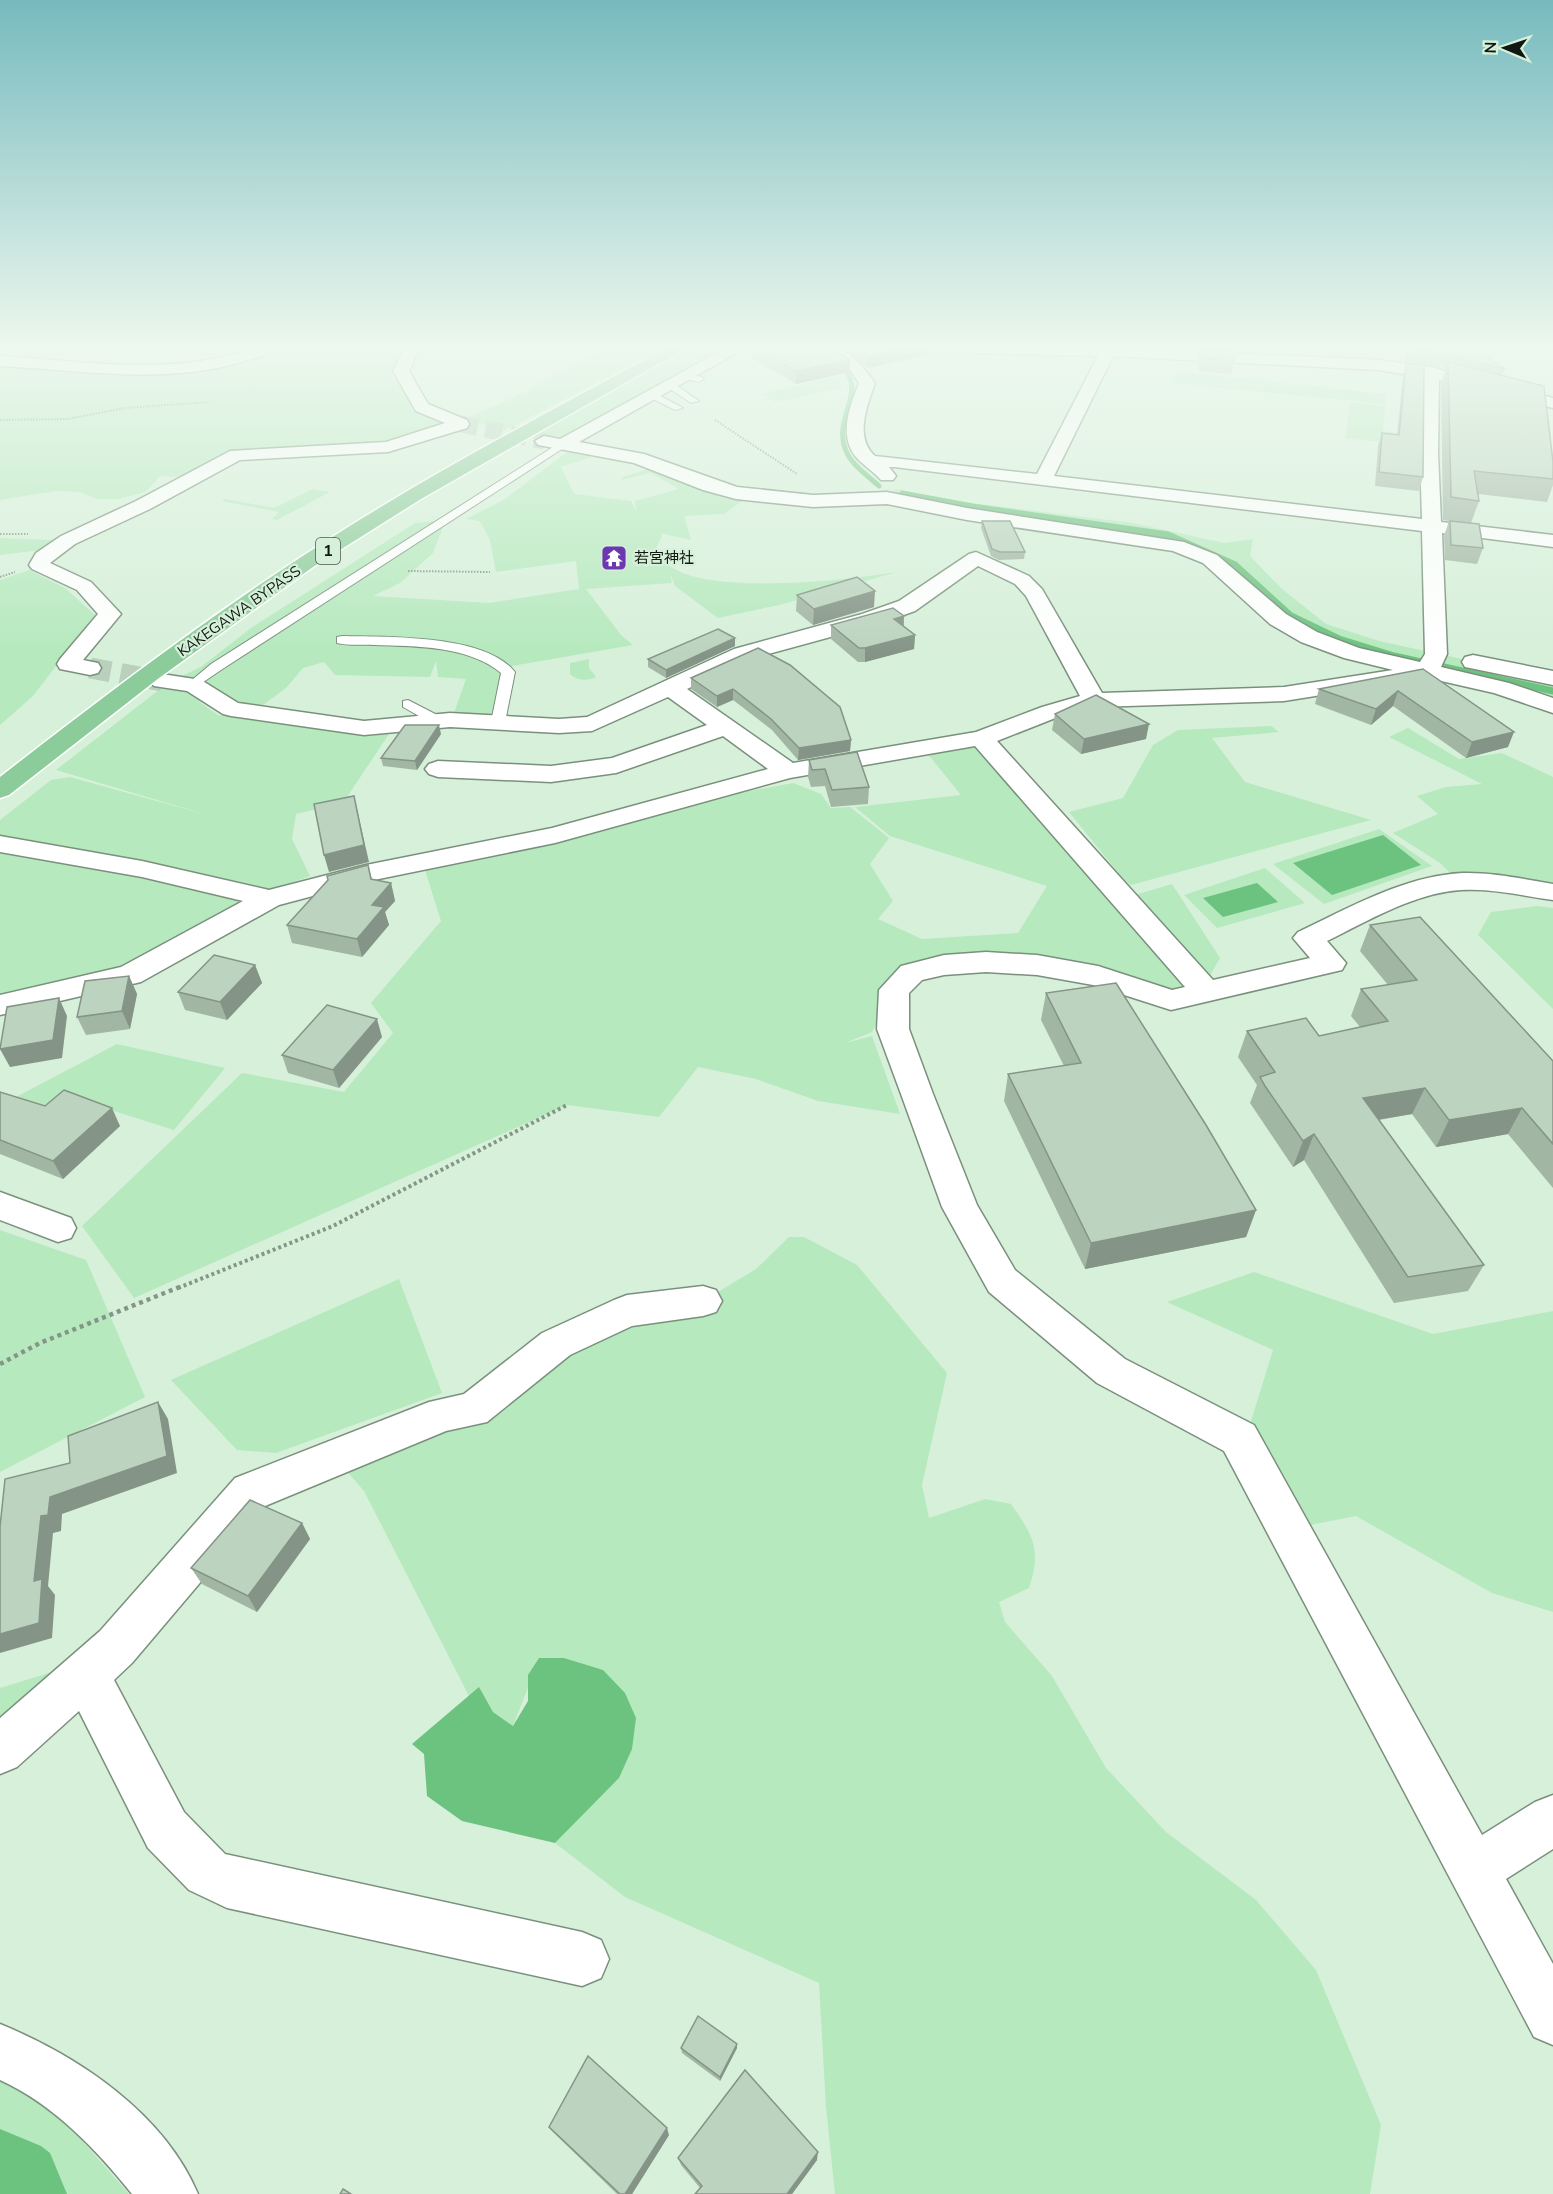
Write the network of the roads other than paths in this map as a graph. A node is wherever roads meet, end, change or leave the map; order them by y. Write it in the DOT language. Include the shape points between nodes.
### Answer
graph roads {
  1 [pos="343,449"];
  2 [pos="497,449"];
  3 [pos="542,449"];
  4 [pos="589,449"];
  5 [pos="860,449"];
  6 [pos="1058,449"];
  7 [pos="1431,449"];
  8 [pos="872,461"];
  9 [pos="1043,479"];
  10 [pos="887,498"];
  11 [pos="967,514"];
  12 [pos="1431,525"];
  13 [pos="1553,541"];
  14 [pos="976,558"];
  15 [pos="342,640"];
  16 [pos="1431,665"];
  17 [pos="90,668"];
  18 [pos="1553,678"];
  19 [pos="162,681"];
  20 [pos="193,685"];
  21 [pos="672,689"];
  22 [pos="1094,700"];
  23 [pos="408,704"];
  24 [pos="1553,706"];
  25 [pos="438,721"];
  26 [pos="498,722"];
  27 [pos="725,727"];
  28 [pos="981,738"];
  29 [pos="438,769"];
  30 [pos="788,771"];
  31 [pos="0,790"];
  32 [pos="6,845"];
  33 [pos="1553,892"];
  34 [pos="269,899"];
  35 [pos="1206,992"];
  36 [pos="0,1005"];
  37 [pos="0,1206"];
  38 [pos="58,1228"];
  39 [pos="703,1301"];
  40 [pos="85,1673"];
  41 [pos="0,1750"];
  42 [pos="1553,1820"];
  43 [pos="1473,1870"];
  44 [pos="582,1959"];
  45 [pos="1553,2018"];
  46 [pos="0,2052"];
  47 [pos="168,2194"];
  1 -- 17 [label="street" via="236,455 68,540 43,557 39,565 84,586 110,614 68,664"];
  2 -- 31 [label="highway, KAKEGAWA BYPASS / 1" via="413,496 278,583 126,690"];
  3 -- 20 [label="lane"];
  4 -- 10 [label="street" via="638,458 736,493 825,501"];
  5 -- 8 [label="street"];
  6 -- 9 [label="street"];
  7 -- 12 [label="street"];
  8 -- 9 [label="street"];
  8 -- 10 [label="street" via="890,483"];
  9 -- 12 [label="street"];
  10 -- 11 [label="street"];
  11 -- 14 [label="street"];
  11 -- 16 [label="street" via="1177,546 1210,559 1278,620 1309,637 1352,653"];
  12 -- 13 [label="street"];
  12 -- 16 [label="street"];
  14 -- 21 [label="street" via="907,606 742,654"];
  14 -- 22 [label="street" via="1022,580 1035,592"];
  15 -- 26 [label="lane" via="435,646 502,663 508,672"];
  16 -- 18 [label="street"];
  16 -- 22 [label="street" via="1284,694"];
  16 -- 24 [label="street"];
  19 -- 20 [label="street"];
  20 -- 25 [label="street" via="231,709 243,711 364,728"];
  21 -- 26 [label="street" via="592,724"];
  21 -- 27 [label="street"];
  22 -- 28 [label="street"];
  23 -- 25 [label="lane"];
  25 -- 26 [label="street"];
  27 -- 29 [label="street" via="605,766 551,774"];
  27 -- 30 [label="street"];
  28 -- 30 [label="street"];
  28 -- 35 [label="street"];
  30 -- 34 [label="street" via="555,835 366,873"];
  32 -- 34 [label="street" via="142,868"];
  33 -- 35 [label="street" via="1475,882 1448,883 1387,903 1308,938 1331,963"];
  34 -- 36 [label="street" via="130,975"];
  35 -- 43 [label="street" via="1171,1000 1098,976 1037,965 944,965 912,973 894,990 893,1029 960,1207 1002,1281 1111,1371 1239,1438"];
  37 -- 38 [label="street"];
  39 -- 40 [label="street" via="627,1311 556,1344 473,1410 443,1414 250,1492 116,1647"];
  40 -- 41 [label="street"];
  40 -- 44 [label="street" via="166,1830 207,1872 226,1882"];
  42 -- 43 [label="street"];
  43 -- 45 [label="street"];
  46 -- 47 [label="street" via="24,2061 89,2105 139,2153"];
}
